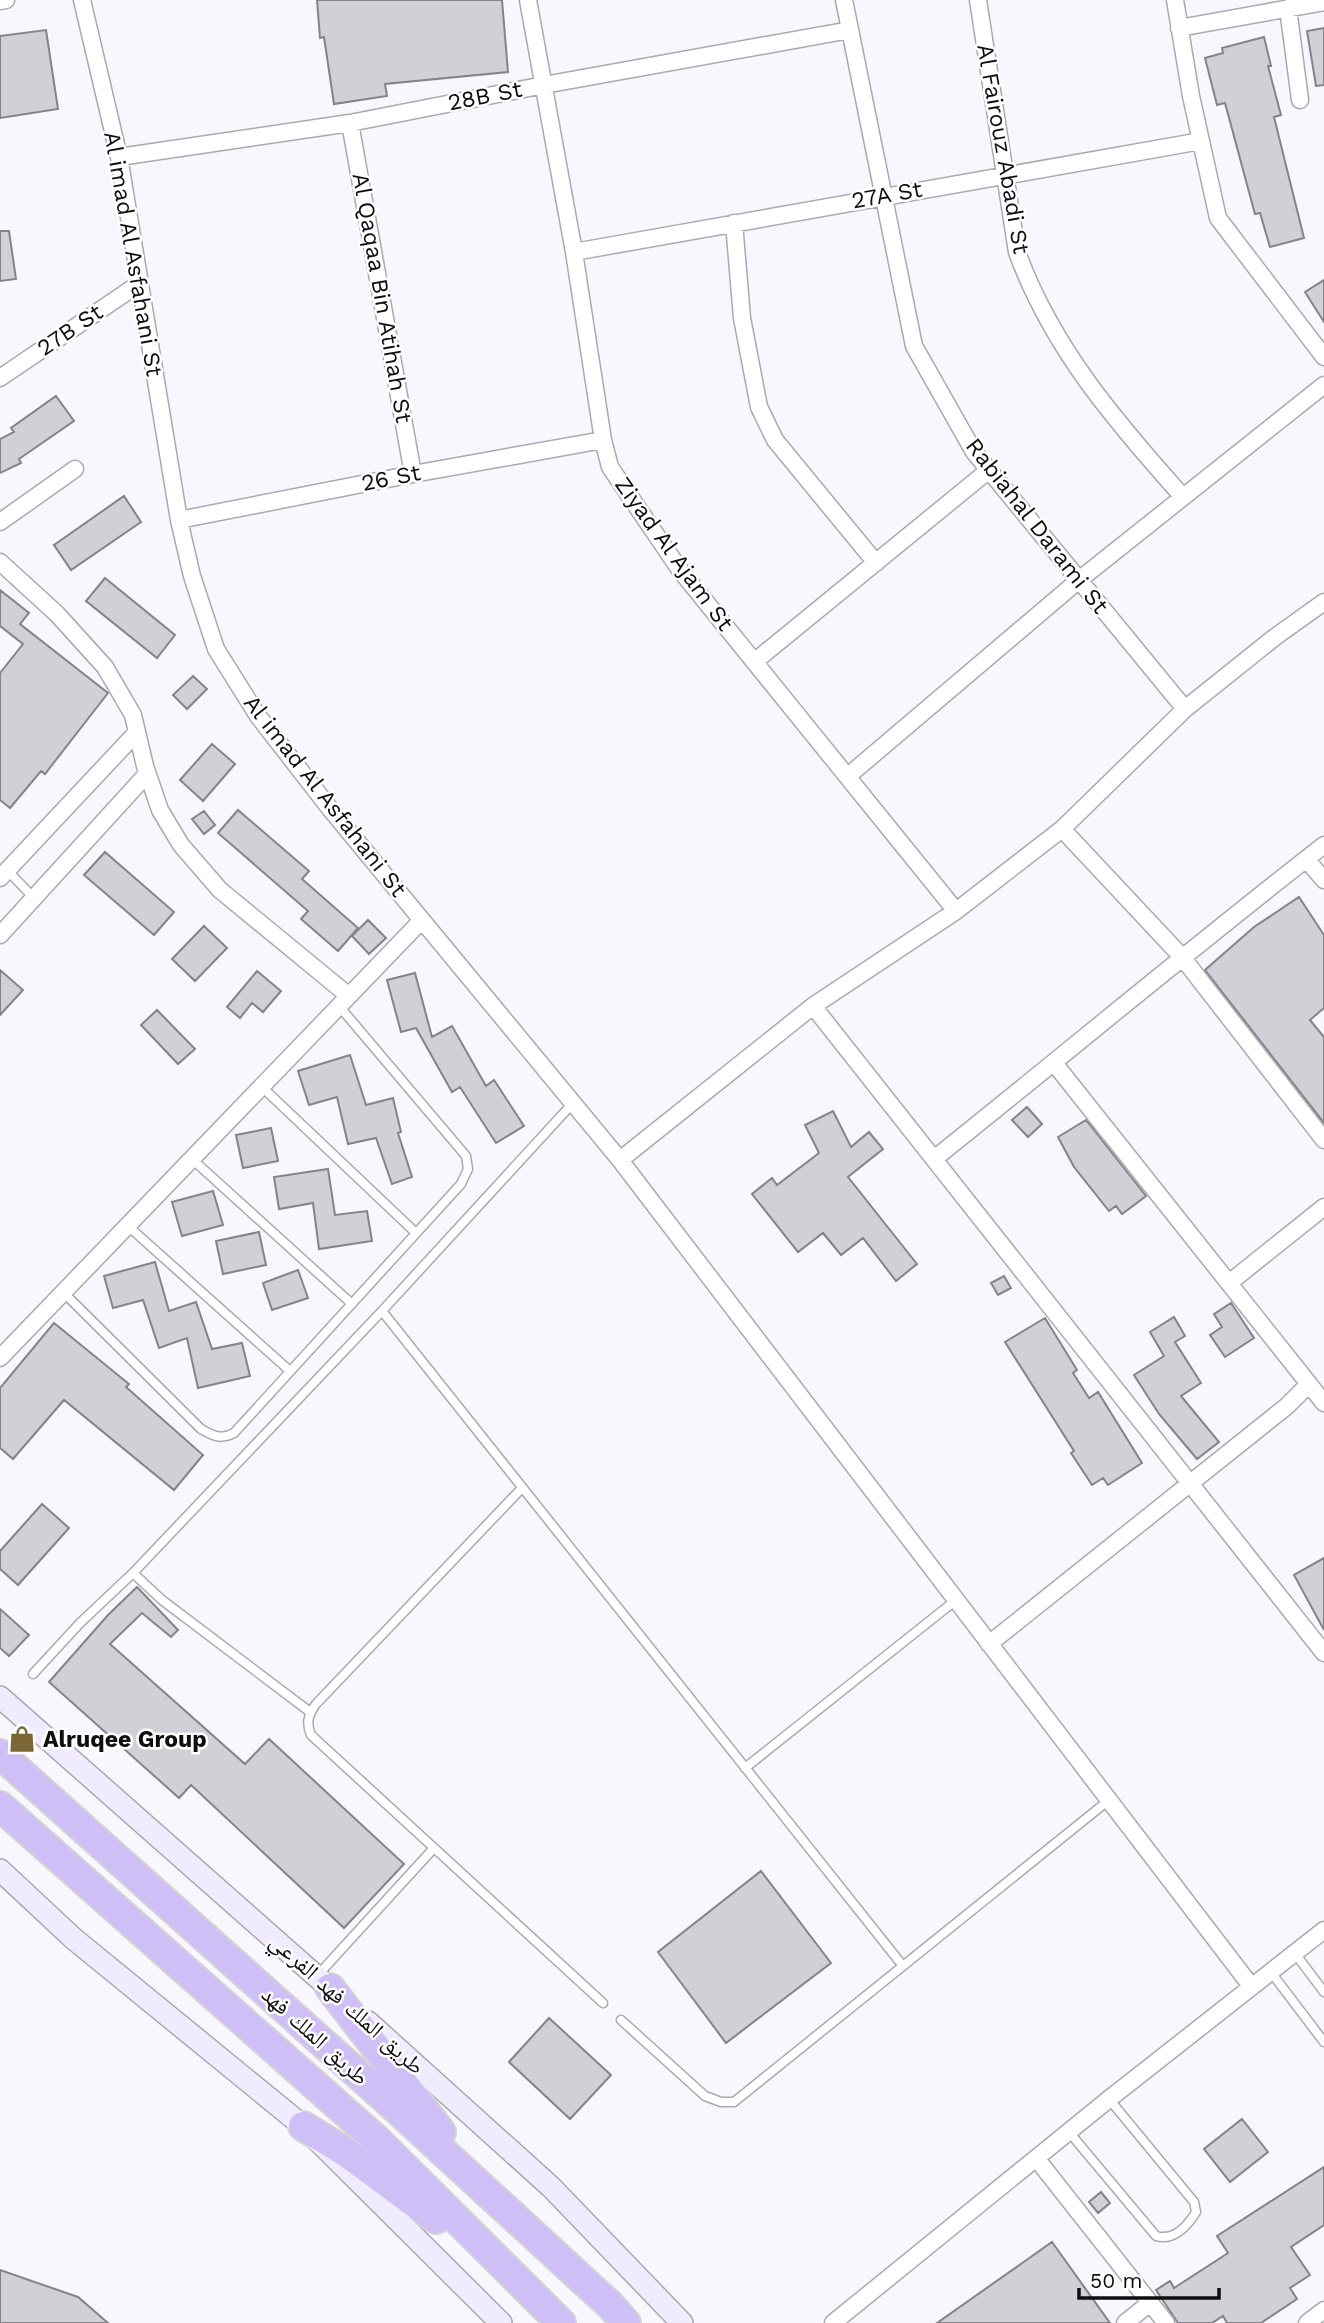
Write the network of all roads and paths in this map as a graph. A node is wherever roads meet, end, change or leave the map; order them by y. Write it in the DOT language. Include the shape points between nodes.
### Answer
graph roads {
  1 [pos="6,0"];
  2 [pos="82,0"];
  3 [pos="528,0"];
  4 [pos="844,0"];
  5 [pos="978,0"];
  6 [pos="1175,0"];
  7 [pos="0,1"];
  8 [pos="1324,2"];
  9 [pos="1287,8"];
  10 [pos="1180,28"];
  11 [pos="850,30"];
  12 [pos="544,85"];
  13 [pos="1300,100"];
  14 [pos="350,123"];
  15 [pos="1201,141"];
  16 [pos="119,157"];
  17 [pos="1006,174"];
  18 [pos="883,196"];
  19 [pos="734,223"];
  20 [pos="574,252"];
  21 [pos="139,283"];
  22 [pos="1324,357"];
  23 [pos="0,378"];
  24 [pos="1324,385"];
  25 [pos="603,440"];
  26 [pos="75,469"];
  27 [pos="989,470"];
  28 [pos="413,474"];
  29 [pos="1183,498"];
  30 [pos="179,520"];
  31 [pos="0,522"];
  32 [pos="0,562"];
  33 [pos="876,563"];
  34 [pos="1079,580"];
  35 [pos="1323,605"];
  36 [pos="754,662"];
  37 [pos="1185,709"];
  38 [pos="137,732"];
  39 [pos="147,774"];
  40 [pos="848,776"];
  41 [pos="1062,829"];
  42 [pos="1324,845"];
  43 [pos="1306,859"];
  44 [pos="4,874"];
  45 [pos="1324,880"];
  46 [pos="33,897"];
  47 [pos="956,911"];
  48 [pos="422,920"];
  49 [pos="0,934"];
  50 [pos="1182,957"];
  51 [pos="344,1001"];
  52 [pos="813,1006"];
  53 [pos="1054,1063"];
  54 [pos="262,1087"];
  55 [pos="573,1103"];
  56 [pos="1324,1140"];
  57 [pos="192,1159"];
  58 [pos="934,1159"];
  59 [pos="620,1160"];
  60 [pos="1324,1207"];
  61 [pos="128,1226"];
  62 [pos="416,1233"];
  63 [pos="1229,1283"];
  64 [pos="63,1292"];
  65 [pos="352,1304"];
  66 [pos="382,1311"];
  67 [pos="0,1357"];
  68 [pos="290,1371"];
  69 [pos="1309,1384"];
  70 [pos="1324,1403"];
  71 [pos="1190,1483"];
  72 [pos="522,1488"];
  73 [pos="132,1573"];
  74 [pos="956,1600"];
  75 [pos="989,1644"];
  76 [pos="1324,1653"];
  77 [pos="33,1674"];
  78 [pos="0,1697"];
  79 [pos="310,1712"];
  80 [pos="0,1754"];
  81 [pos="746,1768"];
  82 [pos="1109,1800"];
  83 [pos="0,1806"];
  84 [pos="433,1849"];
  85 [pos="0,1870"];
  86 [pos="1324,1930"];
  87 [pos="1294,1952"];
  88 [pos="902,1966"];
  89 [pos="1270,1971"];
  90 [pos="324,1982"];
  91 [pos="1251,1986"];
  92 [pos="1324,1992"];
  93 [pos="603,2003"];
  94 [pos="621,2020"];
  95 [pos="1324,2042"];
  96 [pos="1109,2099"];
  97 [pos="303,2126"];
  98 [pos="1069,2132"];
  99 [pos="1036,2158"];
  100 [pos="490,2195"];
  101 [pos="514,2276"];
  102 [pos="1150,2303"];
  103 [pos="1324,2309"];
  104 [pos="501,2323"];
  105 [pos="561,2323"];
  106 [pos="626,2323"];
  107 [pos="682,2323"];
  108 [pos="833,2323"];
  109 [pos="1125,2323"];
  110 [pos="1166,2323"];
  111 [pos="1307,2323"];
  1 -- 7 [label="street"];
  2 -- 16 [label="street, Al imad Al Asfahani St"];
  3 -- 12 [label="street, Ziyad Al Ajam St"];
  4 -- 11 [label="street, Rabiahal Darami St"];
  5 -- 17 [label="street, Al Fairouz Abadi St"];
  6 -- 10 [label="street"];
  8 -- 9 [label="street"];
  9 -- 10 [label="street"];
  9 -- 13 [label="street"];
  10 -- 15 [label="street"];
  11 -- 12 [label="street, 28B St"];
  11 -- 18 [label="street, Rabiahal Darami St"];
  12 -- 14 [label="street, 28B St"];
  12 -- 20 [label="street, Ziyad Al Ajam St"];
  14 -- 16 [label="street, 28B St"];
  14 -- 28 [label="street, Al Qaqaa Bin Atihah St"];
  15 -- 17 [label="street, 27A St"];
  15 -- 22 [label="street" via="1218,218"];
  16 -- 21 [label="street, Al imad Al Asfahani St"];
  17 -- 18 [label="street, 27A St"];
  17 -- 29 [label="street, Al Fairouz Abadi St" via="1017,252 1048,322 1070,360"];
  18 -- 19 [label="street, 27A St"];
  18 -- 27 [label="street, Rabiahal Darami St" via="914,346 974,452"];
  19 -- 20 [label="street, 27A St"];
  19 -- 33 [label="street" via="742,318 758,407 775,440"];
  20 -- 25 [label="street, Ziyad Al Ajam St"];
  21 -- 23 [label="street, 27B St"];
  21 -- 30 [label="street, Al imad Al Asfahani St"];
  24 -- 29 [label="street"];
  25 -- 28 [label="street, 26 St"];
  25 -- 36 [label="street, Ziyad Al Ajam St" via="610,467 680,570"];
  26 -- 31 [label="street"];
  27 -- 33 [label="street"];
  27 -- 34 [label="street, Rabiahal Darami St"];
  28 -- 30 [label="street, 26 St"];
  29 -- 34 [label="street"];
  30 -- 48 [label="street, Al imad Al Asfahani St" via="216,649 258,716"];
  32 -- 38 [label="street" via="57,614 105,667 133,715"];
  33 -- 36 [label="street"];
  34 -- 37 [label="street, Rabiahal Darami St"];
  34 -- 40 [label="street"];
  35 -- 37 [label="street"];
  36 -- 40 [label="street, Ziyad Al Ajam St"];
  37 -- 41 [label="street"];
  38 -- 39 [label="street"];
  38 -- 44 [label="street"];
  39 -- 46 [label="street"];
  39 -- 51 [label="street" via="160,810 181,845 220,890"];
  40 -- 47 [label="street, Ziyad Al Ajam St"];
  41 -- 47 [label="street"];
  41 -- 50 [label="street"];
  42 -- 43 [label="street"];
  43 -- 45 [label="street"];
  43 -- 50 [label="street"];
  44 -- 46 [label="lane"];
  46 -- 49 [label="street"];
  47 -- 52 [label="street"];
  48 -- 51 [label="street"];
  48 -- 55 [label="street, Al imad Al Asfahani St"];
  50 -- 53 [label="street"];
  50 -- 56 [label="street"];
  51 -- 54 [label="street"];
  51 -- 62 [label="lane" via="466,1156 461,1184"];
  52 -- 58 [label="street"];
  52 -- 59 [label="street"];
  53 -- 58 [label="street"];
  53 -- 63 [label="street"];
  54 -- 57 [label="street"];
  54 -- 62 [label="lane"];
  55 -- 59 [label="street, Al imad Al Asfahani St"];
  55 -- 66 [label="lane"];
  57 -- 61 [label="street"];
  57 -- 65 [label="lane"];
  58 -- 71 [label="street"];
  59 -- 74 [label="street, Al imad Al Asfahani St"];
  60 -- 63 [label="street"];
  61 -- 64 [label="street"];
  61 -- 68 [label="lane"];
  62 -- 65 [label="lane"];
  63 -- 69 [label="street"];
  64 -- 67 [label="street"];
  64 -- 68 [label="lane" via="201,1429 215,1437 234,1433"];
  65 -- 68 [label="lane"];
  66 -- 72 [label="lane"];
  66 -- 73 [label="lane"];
  69 -- 70 [label="street"];
  69 -- 71 [label="street"];
  71 -- 75 [label="street"];
  71 -- 76 [label="street"];
  72 -- 79 [label="lane"];
  72 -- 81 [label="lane"];
  73 -- 77 [label="lane"];
  73 -- 79 [label="lane"];
  74 -- 75 [label="street, Al imad Al Asfahani St"];
  74 -- 81 [label="lane"];
  75 -- 82 [label="street, Al imad Al Asfahani St"];
  78 -- 90 [label="main road, طريق الملك فهد الفرعي"];
  79 -- 84 [label="lane" via="307,1725 311,1735"];
  80 -- 100 [label="highway, طريق الملك فهد"];
  81 -- 88 [label="lane"];
  82 -- 88 [label="lane"];
  82 -- 91 [label="street, Al imad Al Asfahani St"];
  83 -- 101 [label="highway, طريق الملك فهد" via="377,2140"];
  84 -- 90 [label="lane"];
  84 -- 93 [label="lane"];
  85 -- 97 [label="main road" via="74,1939"];
  86 -- 87 [label="street"];
  87 -- 89 [label="street"];
  87 -- 92 [label="lane"];
  88 -- 94 [label="lane" via="734,2102 705,2096"];
  89 -- 91 [label="street"];
  89 -- 95 [label="lane"];
  90 -- 100 [label="highway"];
  90 -- 107 [label="main road, طريق الملك فهد الفرعي" via="551,2188"];
  91 -- 96 [label="street"];
  96 -- 98 [label="street"];
  96 -- 98 [label="lane" via="1195,2202 1196,2212 1173,2236 1156,2235"];
  97 -- 101 [label="highway"];
  97 -- 104 [label="main road"];
  98 -- 99 [label="street"];
  99 -- 102 [label="street"];
  99 -- 108 [label="street"];
  100 -- 106 [label="highway, طريق الملك فهد"];
  101 -- 105 [label="highway, طريق الملك فهد"];
  102 -- 109 [label="street"];
  102 -- 110 [label="street"];
  103 -- 111 [label="street"];
}
